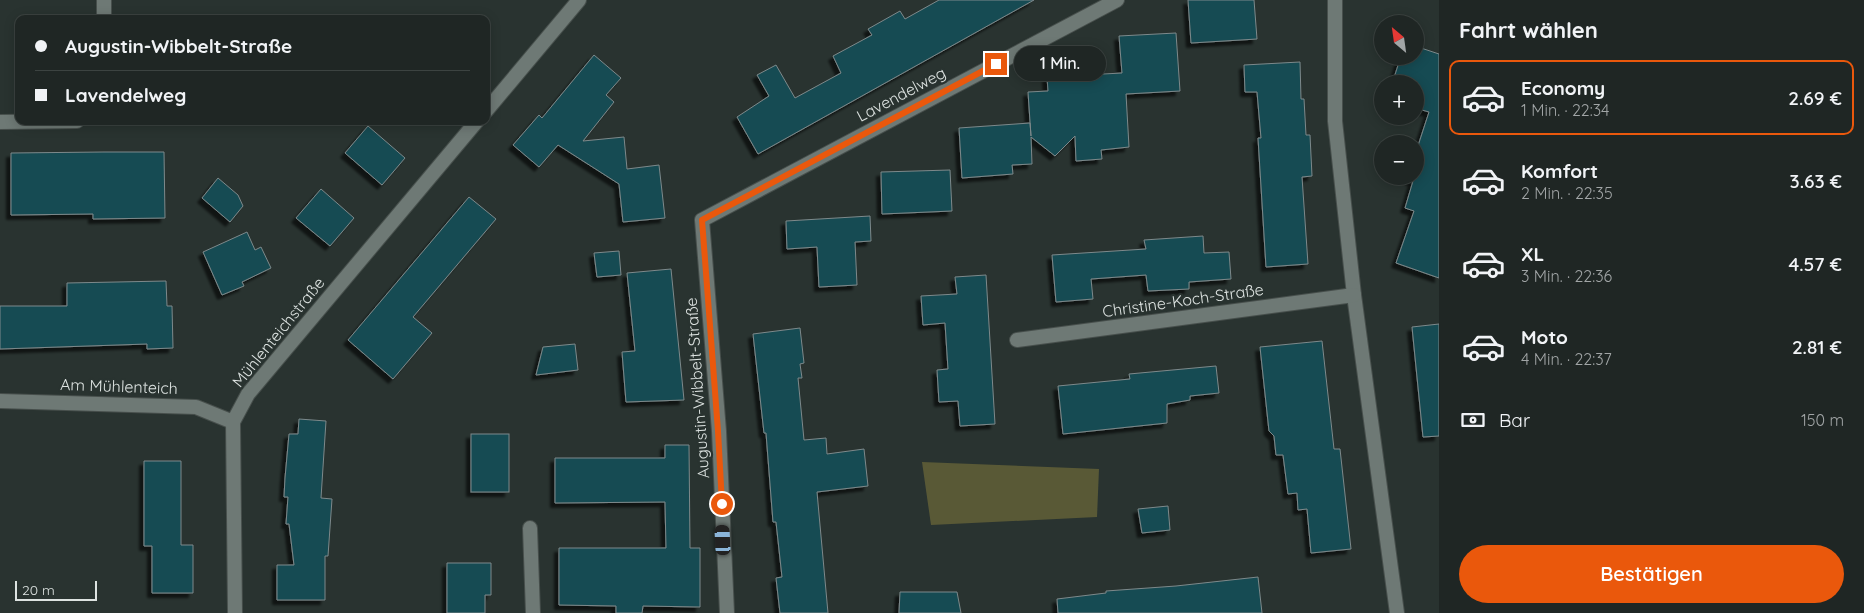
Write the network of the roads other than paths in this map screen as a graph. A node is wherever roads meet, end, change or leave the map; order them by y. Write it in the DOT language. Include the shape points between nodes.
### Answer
graph roads {
  1 [pos="104,0"];
  2 [pos="579,0"];
  3 [pos="1117,0"];
  4 [pos="1335,0"];
  5 [pos="104,15"];
  6 [pos="490,105"];
  7 [pos="0,122"];
  8 [pos="15,122"];
  9 [pos="474,125"];
  10 [pos="702,220"];
  11 [pos="1354,295"];
  12 [pos="1017,340"];
  13 [pos="0,401"];
  14 [pos="233,422"];
  15 [pos="530,528"];
  16 [pos="234,613"];
  17 [pos="533,613"];
  18 [pos="726,613"];
  19 [pos="1397,613"];
  1 -- 5 [label="street"];
  2 -- 6 [label="street"];
  3 -- 10 [label="street, Lavendelweg"];
  4 -- 11 [label="street" via="1335,121"];
  7 -- 8 [label="street"];
  9 -- 14 [label="street, Mühlenteichstraße" via="248,394"];
  10 -- 18 [label="street, Augustin-Wibbelt-Straße" via="718,431"];
  11 -- 12 [label="street, Christine-Koch-Straße"];
  11 -- 19 [label="street"];
  13 -- 14 [label="street, Am Mühlenteich" via="196,407"];
  14 -- 16 [label="street, Mühlenteichstraße"];
  15 -- 17 [label="street"];
}
